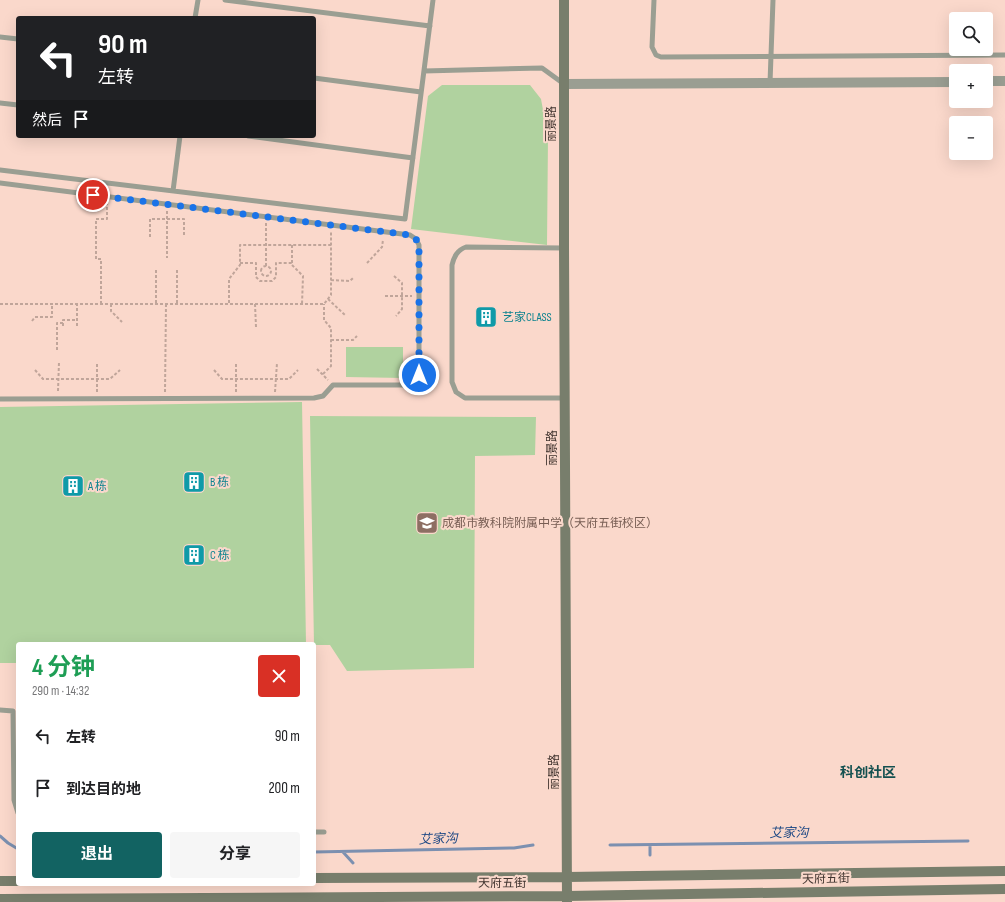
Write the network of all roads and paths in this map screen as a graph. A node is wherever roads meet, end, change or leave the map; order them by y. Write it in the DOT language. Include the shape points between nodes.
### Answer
graph roads {
  1 [pos="198,0"];
  2 [pos="225,0"];
  3 [pos="434,0"];
  4 [pos="564,0"];
  5 [pos="654,0"];
  6 [pos="773,0"];
  7 [pos="195,16"];
  8 [pos="430,26"];
  9 [pos="0,37"];
  10 [pos="16,39"];
  11 [pos="1005,55"];
  12 [pos="771,57"];
  13 [pos="424,71"];
  14 [pos="316,78"];
  15 [pos="993,81"];
  16 [pos="1005,81"];
  17 [pos="949,82"];
  18 [pos="770,83"];
  19 [pos="564,84"];
  20 [pos="421,92"];
  21 [pos="0,103"];
  22 [pos="16,105"];
  23 [pos="180,138"];
  24 [pos="263,138"];
  25 [pos="413,158"];
  26 [pos="0,170"];
  27 [pos="0,183"];
  28 [pos="173,191"];
  29 [pos="106,196"];
  30 [pos="167,204"];
  31 [pos="266,216"];
  32 [pos="167,219"];
  33 [pos="331,224"];
  34 [pos="384,231"];
  35 [pos="150,237"];
  36 [pos="184,237"];
  37 [pos="266,245"];
  38 [pos="292,245"];
  39 [pos="331,245"];
  40 [pos="564,248"];
  41 [pos="167,258"];
  42 [pos="240,263"];
  43 [pos="292,263"];
  44 [pos="367,263"];
  45 [pos="266,266"];
  46 [pos="156,270"];
  47 [pos="177,270"];
  48 [pos="256,271"];
  49 [pos="261,271"];
  50 [pos="271,271"];
  51 [pos="276,271"];
  52 [pos="266,276"];
  53 [pos="394,276"];
  54 [pos="354,277"];
  55 [pos="331,280"];
  56 [pos="266,281"];
  57 [pos="385,296"];
  58 [pos="402,296"];
  59 [pos="419,296"];
  60 [pos="328,299"];
  61 [pos="0,304"];
  62 [pos="52,304"];
  63 [pos="77,304"];
  64 [pos="101,304"];
  65 [pos="111,304"];
  66 [pos="156,304"];
  67 [pos="166,304"];
  68 [pos="177,304"];
  69 [pos="229,304"];
  70 [pos="255,304"];
  71 [pos="302,304"];
  72 [pos="324,304"];
  73 [pos="346,316"];
  74 [pos="396,316"];
  75 [pos="77,320"];
  76 [pos="32,321"];
  77 [pos="122,322"];
  78 [pos="77,326"];
  79 [pos="256,327"];
  80 [pos="357,336"];
  81 [pos="331,340"];
  82 [pos="58,350"];
  83 [pos="58,362"];
  84 [pos="97,362"];
  85 [pos="236,363"];
  86 [pos="277,363"];
  87 [pos="317,369"];
  88 [pos="34,370"];
  89 [pos="120,370"];
  90 [pos="214,370"];
  91 [pos="298,370"];
  92 [pos="323,374"];
  93 [pos="236,378"];
  94 [pos="58,379"];
  95 [pos="97,379"];
  96 [pos="277,379"];
  97 [pos="333,385"];
  98 [pos="565,398"];
  99 [pos="0,399"];
  100 [pos="96,399"];
  101 [pos="165,399"];
  102 [pos="236,399"];
  103 [pos="275,399"];
  104 [pos="58,400"];
  105 [pos="0,710"];
  106 [pos="16,806"];
  107 [pos="316,832"];
  108 [pos="324,832"];
  109 [pos="1005,871"];
  110 [pos="567,877"];
  111 [pos="316,878"];
  112 [pos="0,881"];
  113 [pos="16,881"];
  114 [pos="1005,889"];
  115 [pos="0,899"];
  116 [pos="567,899"];
  1 -- 7 [label="lane"];
  2 -- 8 [label="lane"];
  3 -- 8 [label="lane"];
  4 -- 19 [label="street, 丽景路"];
  5 -- 12 [label="lane" via="652,47 656,55"];
  6 -- 12 [label="lane"];
  8 -- 13 [label="lane"];
  9 -- 10 [label="lane"];
  11 -- 12 [label="lane"];
  12 -- 18 [label="lane"];
  13 -- 19 [label="lane" via="542,68"];
  13 -- 20 [label="lane"];
  14 -- 20 [label="lane"];
  15 -- 16 [label="street"];
  17 -- 18 [label="street"];
  18 -- 19 [label="street"];
  19 -- 40 [label="street, 丽景路"];
  20 -- 25 [label="lane"];
  21 -- 22 [label="lane"];
  23 -- 28 [label="lane"];
  24 -- 25 [label="lane"];
  25 -- 28 [label="lane" via="405,219"];
  26 -- 28 [label="lane"];
  27 -- 29 [label="lane"];
  29 -- 30 [label="lane"];
  29 -- 64 [label="path" via="107,219 96,219 96,259 101,259"];
  30 -- 31 [label="lane"];
  30 -- 32 [label="path"];
  31 -- 33 [label="lane"];
  31 -- 37 [label="path"];
  32 -- 35 [label="path" via="150,219"];
  32 -- 36 [label="path" via="184,219"];
  32 -- 41 [label="path"];
  33 -- 34 [label="lane"];
  33 -- 39 [label="path"];
  34 -- 44 [label="path" via="382,247"];
  34 -- 59 [label="lane" via="410,235 416,239 419,246"];
  37 -- 38 [label="path"];
  37 -- 42 [label="path" via="240,245"];
  37 -- 45 [label="path"];
  38 -- 39 [label="path"];
  38 -- 43 [label="path"];
  39 -- 55 [label="path"];
  40 -- 98 [label="street, 丽景路"];
  40 -- 98 [label="lane" via="466,247 458,251 452,265 452,374 453,387 465,398"];
  42 -- 48 [label="path" via="256,263"];
  42 -- 69 [label="path" via="229,279"];
  43 -- 51 [label="path" via="276,263"];
  43 -- 71 [label="path" via="303,276"];
  45 -- 49 [label="path"];
  45 -- 50 [label="path"];
  46 -- 66 [label="path"];
  47 -- 68 [label="path"];
  48 -- 49 [label="path"];
  48 -- 56 [label="path" via="256,277 260,281"];
  49 -- 52 [label="path"];
  50 -- 51 [label="path"];
  50 -- 52 [label="path"];
  51 -- 56 [label="path" via="276,277 272,281"];
  52 -- 56 [label="path"];
  53 -- 58 [label="path" via="402,283"];
  54 -- 55 [label="path" via="350,281"];
  55 -- 60 [label="path" via="331,295"];
  57 -- 58 [label="path"];
  58 -- 59 [label="path"];
  58 -- 74 [label="path" via="402,309"];
  59 -- 97 [label="lane" via="419,375 414,382 408,385"];
  60 -- 72 [label="path"];
  60 -- 73 [label="path"];
  61 -- 62 [label="path"];
  62 -- 63 [label="path"];
  62 -- 76 [label="path" via="52,317 35,317"];
  63 -- 64 [label="path"];
  63 -- 75 [label="path"];
  64 -- 65 [label="path"];
  65 -- 66 [label="path"];
  65 -- 77 [label="path" via="111,311"];
  66 -- 67 [label="path"];
  67 -- 68 [label="path"];
  67 -- 101 [label="path"];
  68 -- 69 [label="path"];
  69 -- 70 [label="path"];
  70 -- 71 [label="path"];
  70 -- 79 [label="path"];
  71 -- 72 [label="path"];
  72 -- 81 [label="path" via="324,320 331,328"];
  75 -- 78 [label="path"];
  75 -- 82 [label="path" via="63,320 63,325 57,323"];
  80 -- 81 [label="path" via="353,340"];
  81 -- 92 [label="path" via="331,366"];
  83 -- 94 [label="path"];
  84 -- 95 [label="path"];
  85 -- 93 [label="path"];
  86 -- 96 [label="path"];
  87 -- 92 [label="path"];
  88 -- 94 [label="path" via="43,378"];
  89 -- 95 [label="path" via="110,379"];
  90 -- 93 [label="path" via="222,378"];
  91 -- 96 [label="path" via="289,379"];
  92 -- 97 [label="path"];
  93 -- 96 [label="path"];
  93 -- 102 [label="path"];
  94 -- 95 [label="path"];
  94 -- 104 [label="path"];
  95 -- 100 [label="path"];
  96 -- 103 [label="path"];
  97 -- 103 [label="lane" via="323,396"];
  98 -- 110 [label="street, 丽景路"];
  99 -- 104 [label="lane"];
  100 -- 101 [label="lane"];
  100 -- 104 [label="lane"];
  101 -- 102 [label="lane"];
  102 -- 103 [label="lane"];
  105 -- 106 [label="lane" via="13,711"];
  107 -- 108 [label="lane"];
  109 -- 110 [label="street, 天府五街"];
  110 -- 111 [label="street, 天府五街"];
  110 -- 116 [label="street, 丽景路"];
  112 -- 113 [label="street"];
  114 -- 116 [label="street, 天府五街"];
  115 -- 116 [label="street, 天府五街"];
}
